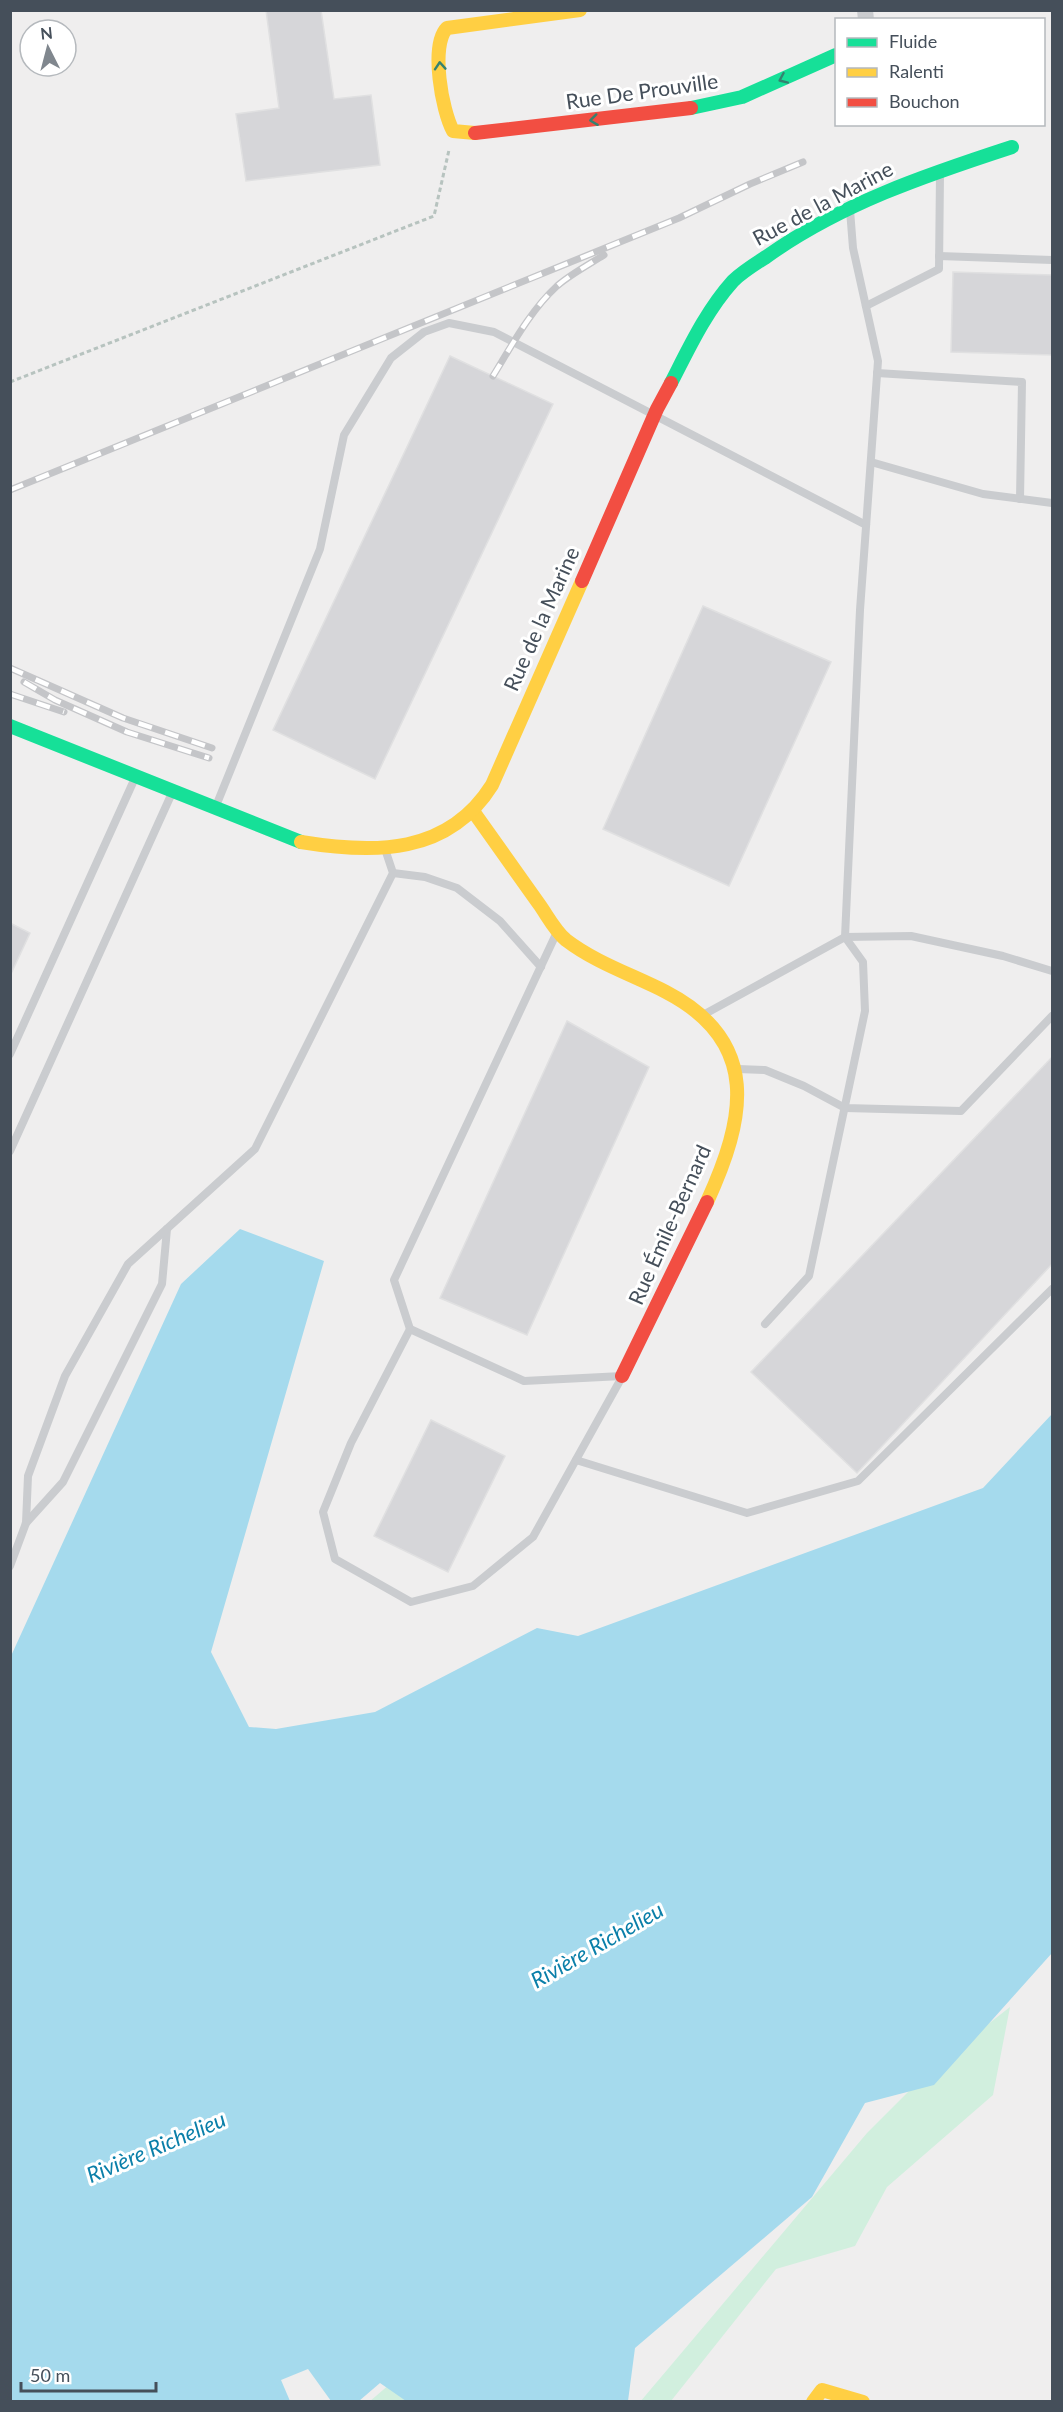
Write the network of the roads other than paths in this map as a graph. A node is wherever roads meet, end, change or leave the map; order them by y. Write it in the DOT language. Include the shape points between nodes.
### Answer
graph roads {
  1 [pos="580,10"];
  2 [pos="835,57"];
  3 [pos="1012,147"];
  4 [pos="940,171"];
  5 [pos="850,208"];
  6 [pos="939,256"];
  7 [pos="1053,260"];
  8 [pos="866,306"];
  9 [pos="877,373"];
  10 [pos="654,416"];
  11 [pos="871,462"];
  12 [pos="1020,499"];
  13 [pos="1053,503"];
  14 [pos="866,525"];
  15 [pos="10,726"];
  16 [pos="135,777"];
  17 [pos="173,792"];
  18 [pos="214,809"];
  19 [pos="473,811"];
  20 [pos="384,848"];
  21 [pos="393,873"];
  22 [pos="558,931"];
  23 [pos="845,937"];
  24 [pos="541,967"];
  25 [pos="1053,970"];
  26 [pos="702,1016"];
  27 [pos="1053,1016"];
  28 [pos="10,1054"];
  29 [pos="735,1069"];
  30 [pos="845,1108"];
  31 [pos="10,1151"];
  32 [pos="167,1229"];
  33 [pos="1053,1289"];
  34 [pos="765,1324"];
  35 [pos="410,1329"];
  36 [pos="622,1376"];
  37 [pos="576,1460"];
  38 [pos="26,1523"];
  39 [pos="10,1566"];
  40 [pos="813,2402"];
  41 [pos="863,2402"];
  2 -- 1 [label="street, Rue De Prouville, one-way" via="742,97 704,107 477,134 450,128 443,102 439,43 447,28"];
  3 -- 4 [label="street, Rue de la Marine"];
  4 -- 5 [label="street, Rue de la Marine"];
  4 -- 6 [label="lane"];
  5 -- 8 [label="lane" via="853,248"];
  5 -- 10 [label="street, Rue de la Marine" via="791,239 735,279 693,340"];
  6 -- 7 [label="lane"];
  6 -- 8 [label="lane" via="939,269"];
  8 -- 9 [label="lane"];
  9 -- 11 [label="lane"];
  9 -- 12 [label="lane" via="1022,382"];
  10 -- 14 [label="lane"];
  10 -- 18 [label="lane" via="494,332 449,323 424,332 391,358 344,435 320,549"];
  10 -- 19 [label="street, Rue de la Marine" via="492,785"];
  11 -- 12 [label="lane" via="983,494"];
  11 -- 14 [label="lane"];
  12 -- 13 [label="lane"];
  14 -- 23 [label="lane"];
  15 -- 16 [label="street, Rue de la Marine"];
  16 -- 17 [label="street, Rue de la Marine"];
  16 -- 28 [label="lane"];
  17 -- 18 [label="street, Rue de la Marine"];
  17 -- 31 [label="lane"];
  18 -- 20 [label="street, Rue de la Marine" via="296,841 332,848"];
  19 -- 20 [label="street, Rue de la Marine" via="426,837"];
  19 -- 22 [label="street, Rue Émile-Bernard"];
  20 -- 21 [label="lane"];
  21 -- 24 [label="lane" via="424,877 457,888 500,921"];
  21 -- 32 [label="lane" via="255,1149"];
  22 -- 24 [label="lane"];
  22 -- 26 [label="street, Rue Émile-Bernard" via="576,948 663,990"];
  23 -- 25 [label="lane" via="911,936"];
  23 -- 26 [label="lane"];
  23 -- 30 [label="lane" via="863,962 865,1011"];
  24 -- 35 [label="lane" via="394,1280"];
  26 -- 29 [label="street, Rue Émile-Bernard" via="717,1031"];
  27 -- 30 [label="lane" via="961,1111"];
  29 -- 30 [label="lane" via="765,1070"];
  29 -- 36 [label="street, Rue Émile-Bernard" via="737,1113 723,1167"];
  30 -- 34 [label="lane" via="809,1276"];
  32 -- 38 [label="lane" via="162,1284 63,1482"];
  32 -- 38 [label="lane" via="128,1264 65,1376 28,1476"];
  33 -- 37 [label="lane" via="858,1481 747,1513"];
  35 -- 36 [label="lane" via="524,1381"];
  35 -- 37 [label="lane" via="351,1443 323,1512 335,1559 411,1602 473,1586 533,1537"];
  36 -- 37 [label="lane"];
  38 -- 39 [label="lane"];
  40 -- 41 [label="street" via="822,2390"];
}
